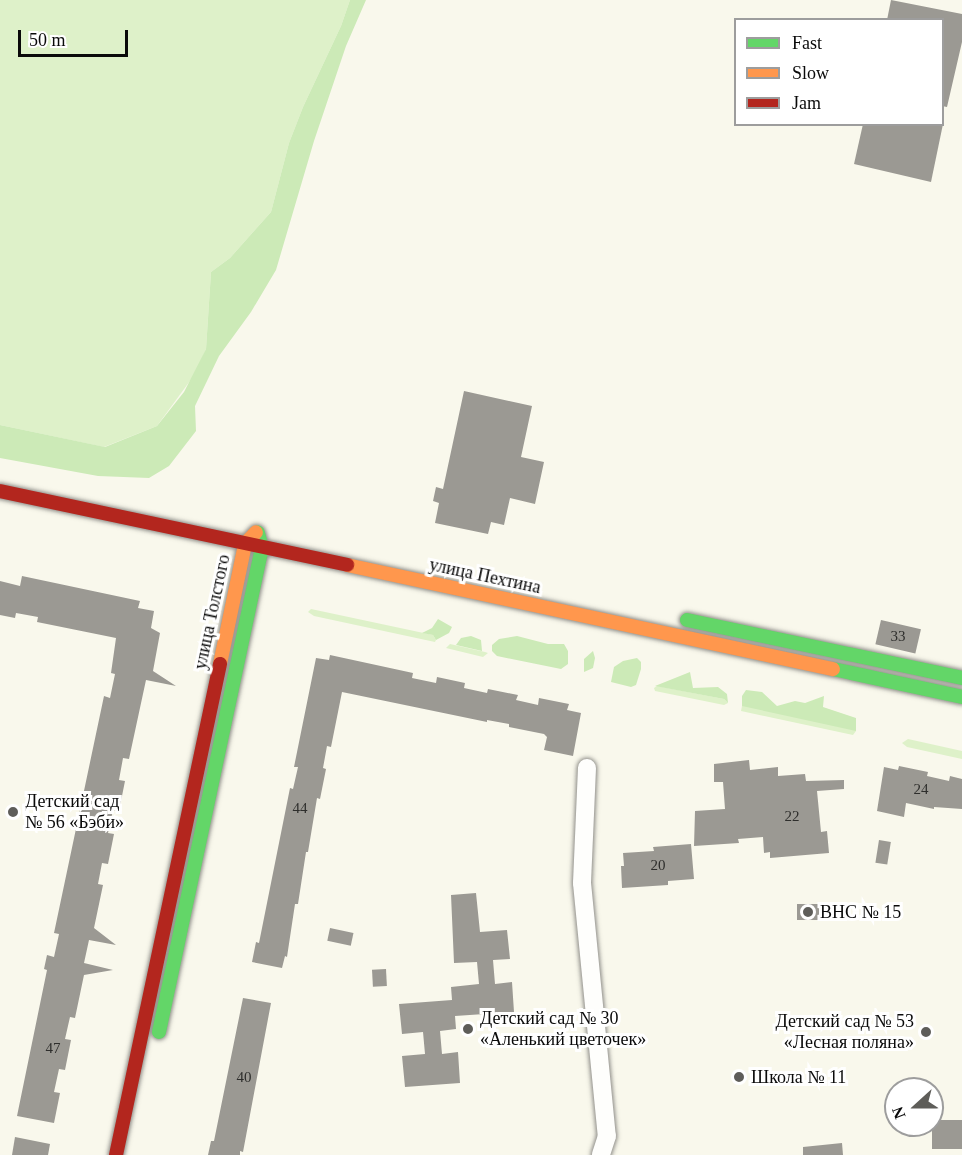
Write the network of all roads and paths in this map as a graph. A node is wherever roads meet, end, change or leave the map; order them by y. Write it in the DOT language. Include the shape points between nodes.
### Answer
graph roads {
  1 [pos="0,477"];
  2 [pos="0,491"];
  3 [pos="137,506"];
  4 [pos="236,526"];
  5 [pos="263,531"];
  6 [pos="245,544"];
  7 [pos="262,548"];
  8 [pos="668,616"];
  9 [pos="962,678"];
  10 [pos="962,697"];
  11 [pos="587,768"];
  12 [pos="155,1050"];
  13 [pos="116,1155"];
  14 [pos="601,1155"];
  1 -- 3 [label="street"];
  2 -- 6 [label="street, улица Пехтина"];
  4 -- 5 [label="street"];
  5 -- 6 [label="street, улица Толстого"];
  5 -- 7 [label="street, улица Толстого"];
  6 -- 7 [label="street, улица Пехтина"];
  6 -- 13 [label="street, улица Толстого"];
  7 -- 10 [label="street, улица Пехтина"];
  7 -- 12 [label="street, улица Толстого"];
  8 -- 9 [label="street"];
  11 -- 14 [label="street" via="582,883 607,1136"];
}
